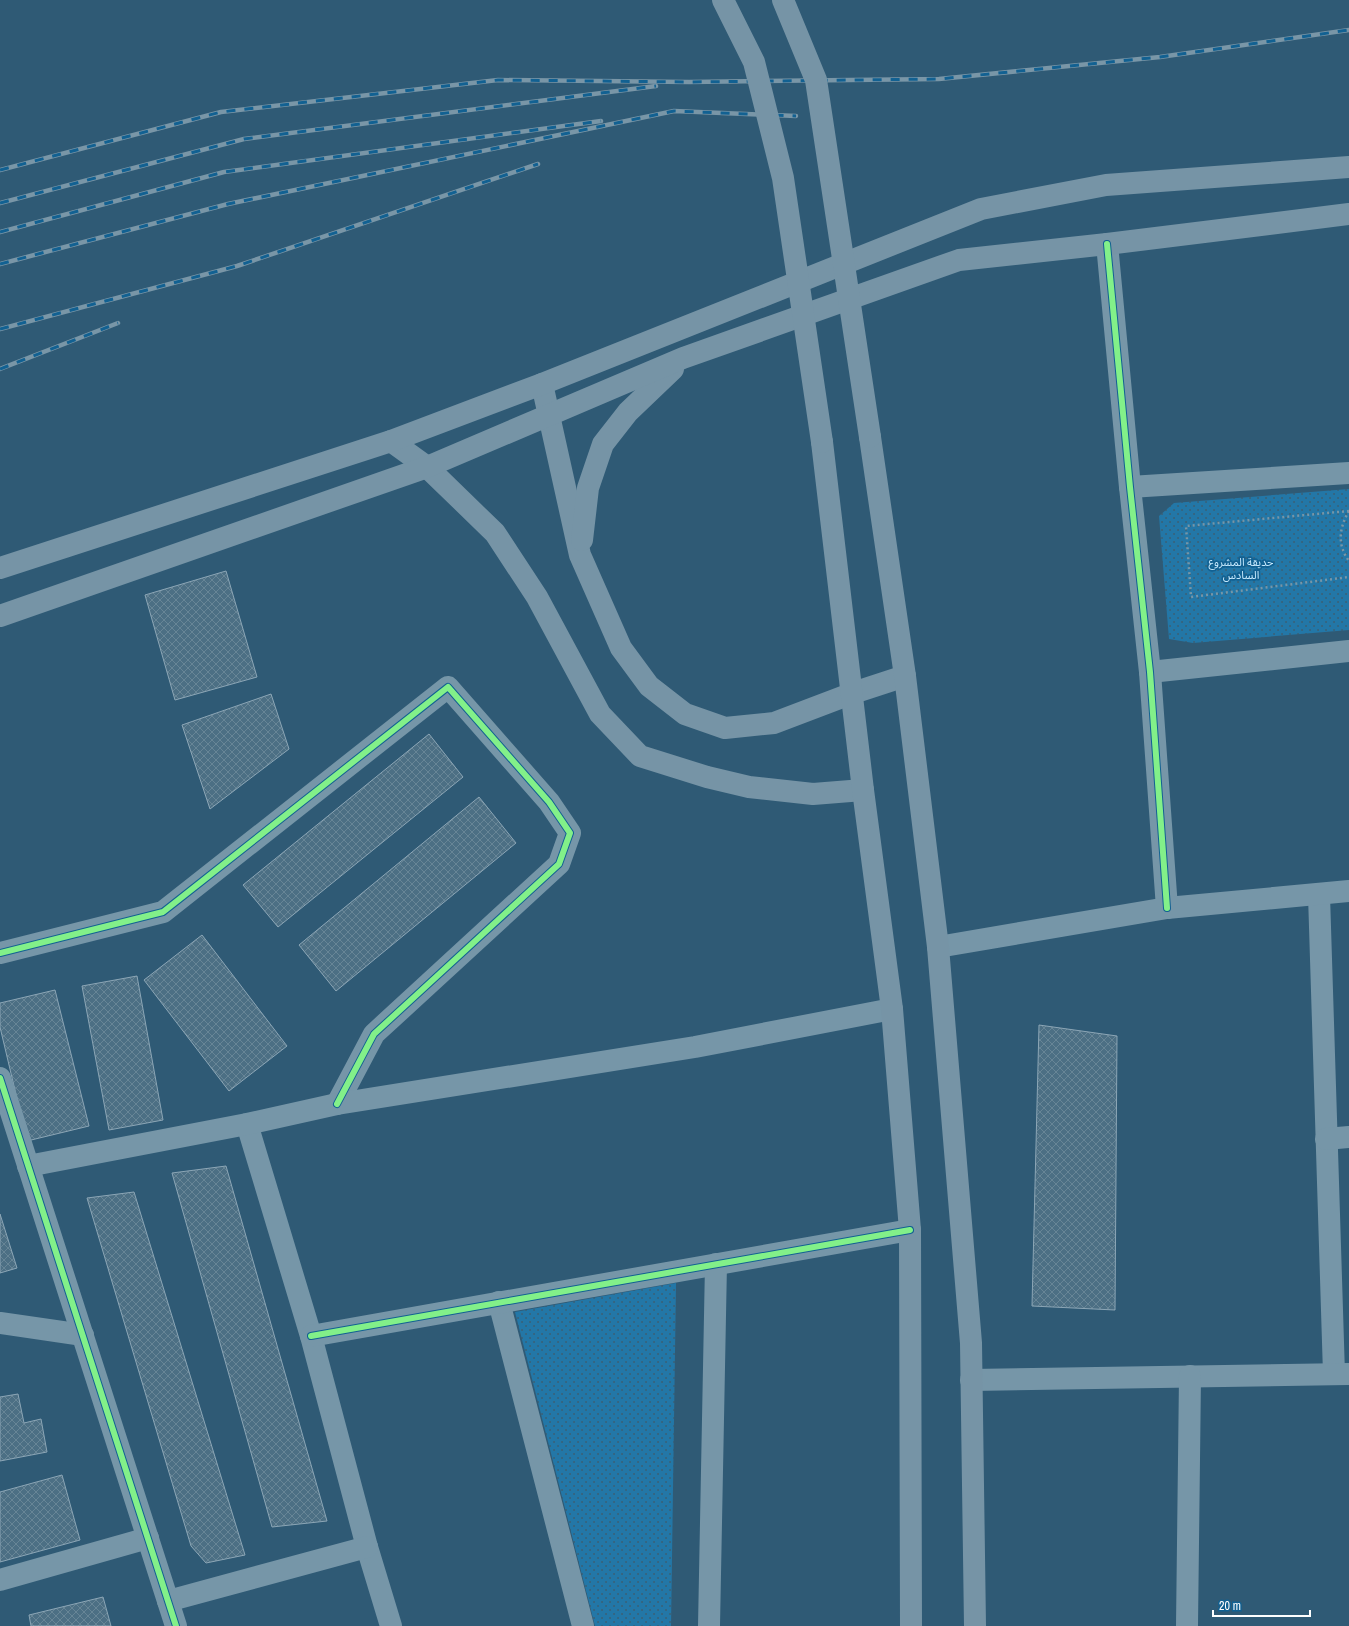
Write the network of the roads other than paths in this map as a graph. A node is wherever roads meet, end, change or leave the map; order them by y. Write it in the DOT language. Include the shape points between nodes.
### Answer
graph roads {
  1 [pos="723,0"];
  2 [pos="783,0"];
  3 [pos="1349,167"];
  4 [pos="1349,214"];
  5 [pos="1107,244"];
  6 [pos="683,358"];
  7 [pos="542,384"];
  8 [pos="549,416"];
  9 [pos="391,441"];
  10 [pos="427,467"];
  11 [pos="1349,473"];
  12 [pos="1130,487"];
  13 [pos="580,555"];
  14 [pos="0,568"];
  15 [pos="0,616"];
  16 [pos="1349,651"];
  17 [pos="1150,672"];
  18 [pos="905,676"];
  19 [pos="853,693"];
  20 [pos="863,790"];
  21 [pos="1349,891"];
  22 [pos="1319,895"];
  23 [pos="1167,908"];
  24 [pos="938,947"];
  25 [pos="0,953"];
  26 [pos="892,1009"];
  27 [pos="0,1078"];
  28 [pos="337,1104"];
  29 [pos="247,1124"];
  30 [pos="1349,1137"];
  31 [pos="1326,1139"];
  32 [pos="28,1166"];
  33 [pos="910,1230"];
  34 [pos="716,1264"];
  35 [pos="499,1302"];
  36 [pos="0,1323"];
  37 [pos="83,1335"];
  38 [pos="311,1336"];
  39 [pos="1342,1374"];
  40 [pos="1190,1376"];
  41 [pos="971,1380"];
  42 [pos="148,1538"];
  43 [pos="367,1547"];
  44 [pos="0,1580"];
  45 [pos="168,1602"];
  46 [pos="176,1626"];
  47 [pos="391,1626"];
  48 [pos="583,1626"];
  49 [pos="709,1626"];
  50 [pos="911,1626"];
  51 [pos="975,1626"];
  52 [pos="1187,1626"];
  1 -- 19 [label="main road, bridge" via="754,62 783,178 822,442"];
  2 -- 18 [label="main road, bridge" via="816,80"];
  3 -- 7 [label="main road" via="1106,185 981,209"];
  4 -- 5 [label="main road"];
  5 -- 6 [label="main road" via="959,260"];
  5 -- 12 [label="street"];
  6 -- 8 [label="main road"];
  6 -- 13 [label="main road" via="628,412 603,444 588,488"];
  7 -- 8 [label="main road"];
  7 -- 9 [label="main road"];
  8 -- 10 [label="main road"];
  8 -- 13 [label="main road"];
  9 -- 10 [label="main road"];
  9 -- 14 [label="main road"];
  10 -- 15 [label="main road"];
  10 -- 20 [label="main road" via="495,533 537,597 600,714 640,756 749,788 813,794"];
  11 -- 12 [label="street"];
  12 -- 17 [label="street"];
  13 -- 19 [label="main road" via="621,648 649,686 685,714 725,728 774,723"];
  16 -- 17 [label="street"];
  17 -- 23 [label="street"];
  18 -- 19 [label="main road"];
  18 -- 24 [label="main road"];
  19 -- 20 [label="main road"];
  20 -- 26 [label="main road"];
  21 -- 22 [label="street"];
  22 -- 23 [label="street"];
  22 -- 31 [label="street"];
  23 -- 24 [label="street"];
  24 -- 41 [label="main road"];
  25 -- 28 [label="street" via="163,912 448,686 549,802 570,833 559,864 374,1034"];
  26 -- 28 [label="street" via="695,1047"];
  26 -- 33 [label="main road"];
  27 -- 32 [label="street"];
  28 -- 29 [label="street"];
  29 -- 32 [label="street"];
  29 -- 38 [label="street"];
  30 -- 31 [label="street"];
  31 -- 39 [label="street"];
  32 -- 37 [label="street"];
  33 -- 34 [label="street"];
  33 -- 50 [label="main road"];
  34 -- 35 [label="street"];
  34 -- 49 [label="street"];
  35 -- 38 [label="street"];
  35 -- 48 [label="street"];
  36 -- 37 [label="street"];
  37 -- 42 [label="street"];
  38 -- 43 [label="street"];
  39 -- 40 [label="street"];
  40 -- 41 [label="street"];
  40 -- 52 [label="street"];
  41 -- 51 [label="main road"];
  42 -- 44 [label="street"];
  42 -- 45 [label="street"];
  43 -- 45 [label="street"];
  43 -- 47 [label="street"];
  45 -- 46 [label="street"];
}
